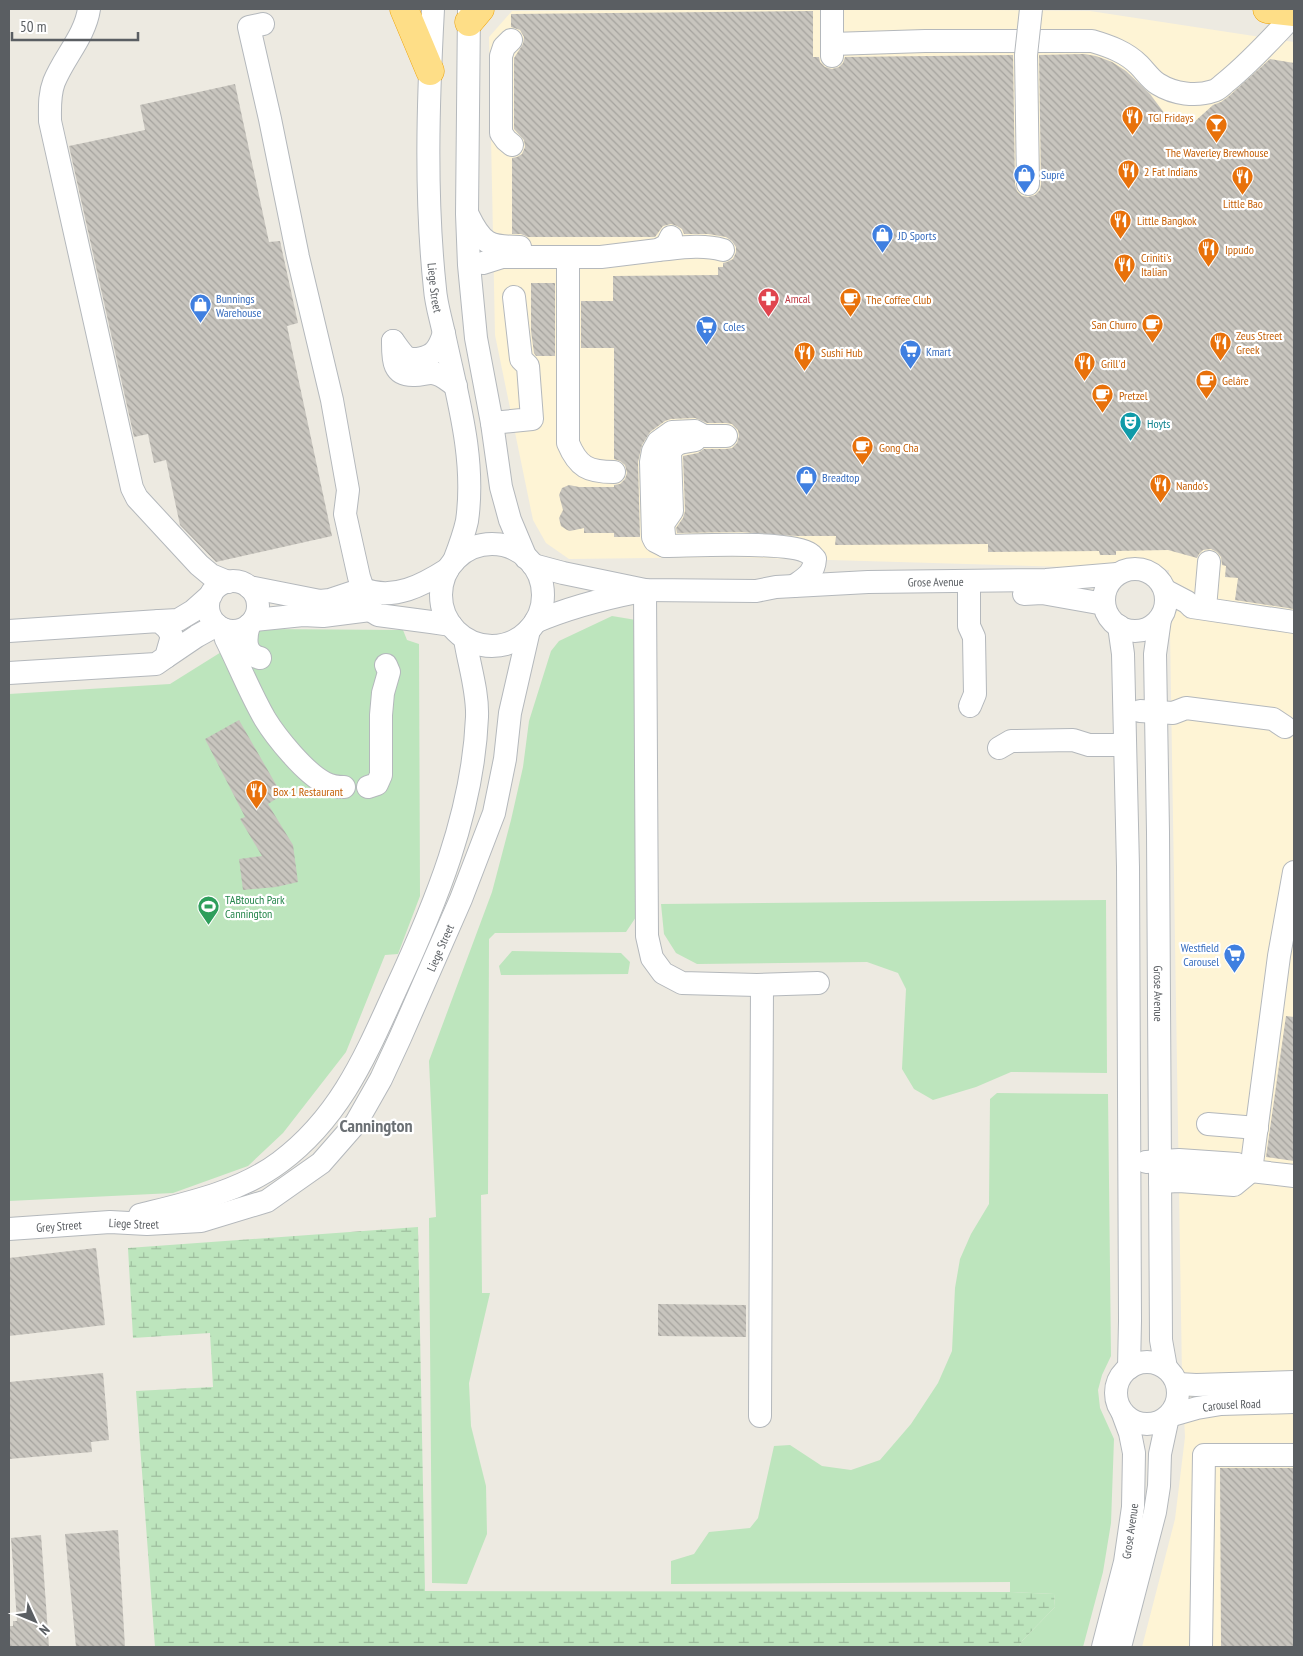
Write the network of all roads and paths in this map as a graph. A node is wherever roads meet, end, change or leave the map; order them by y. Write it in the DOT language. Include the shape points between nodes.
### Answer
graph roads {
  1 [pos="89,9"];
  2 [pos="404,9"];
  3 [pos="433,9"];
  4 [pos="832,9"];
  5 [pos="1031,9"];
  6 [pos="1267,9"];
  7 [pos="473,13"];
  8 [pos="1294,14"];
  9 [pos="263,24"];
  10 [pos="511,40"];
  11 [pos="430,71"];
  12 [pos="512,145"];
  13 [pos="1028,184"];
  14 [pos="468,214"];
  15 [pos="620,237"];
  16 [pos="714,245"];
  17 [pos="476,264"];
  18 [pos="568,270"];
  19 [pos="514,297"];
  20 [pos="444,333"];
  21 [pos="456,386"];
  22 [pos="492,423"];
  23 [pos="704,436"];
  24 [pos="726,436"];
  25 [pos="614,472"];
  26 [pos="661,536"];
  27 [pos="805,545"];
  28 [pos="529,562"];
  29 [pos="1209,562"];
  30 [pos="451,565"];
  31 [pos="1117,574"];
  32 [pos="847,583"];
  33 [pos="794,586"];
  34 [pos="229,588"];
  35 [pos="363,589"];
  36 [pos="969,589"];
  37 [pos="645,590"];
  38 [pos="756,591"];
  39 [pos="1166,591"];
  40 [pos="1104,604"];
  41 [pos="1199,608"];
  42 [pos="370,610"];
  43 [pos="1162,616"];
  44 [pos="159,622"];
  45 [pos="1294,622"];
  46 [pos="251,623"];
  47 [pos="532,626"];
  48 [pos="969,626"];
  49 [pos="1118,626"];
  50 [pos="220,627"];
  51 [pos="9,631"];
  52 [pos="458,632"];
  53 [pos="166,657"];
  54 [pos="260,658"];
  55 [pos="386,665"];
  56 [pos="9,674"];
  57 [pos="1124,710"];
  58 [pos="1164,712"];
  59 [pos="1290,728"];
  60 [pos="1089,745"];
  61 [pos="1125,745"];
  62 [pos="368,787"];
  63 [pos="344,788"];
  64 [pos="1294,872"];
  65 [pos="818,982"];
  66 [pos="762,985"];
  67 [pos="1208,1124"];
  68 [pos="1257,1128"];
  69 [pos="1130,1162"];
  70 [pos="1251,1171"];
  71 [pos="1160,1172"];
  72 [pos="1294,1176"];
  73 [pos="110,1222"];
  74 [pos="9,1229"];
  75 [pos="1129,1368"];
  76 [pos="1172,1376"];
  77 [pos="1294,1382"];
  78 [pos="1294,1402"];
  79 [pos="1124,1414"];
  80 [pos="760,1416"];
  81 [pos="1168,1417"];
  82 [pos="1294,1455"];
  83 [pos="1102,1647"];
  84 [pos="1120,1647"];
  85 [pos="1201,1647"];
  1 -- 34 [label="street" via="80,36 54,82 50,121 132,488 137,498 200,565"];
  2 -- 11 [label="highway"];
  3 -- 11 [label="street, Liege Street"];
  4 -- 8 [label="street" via="832,50 925,41 1092,41 1124,53 1156,84 1192,95 1215,91 1234,76"];
  5 -- 13 [label="street, bridge" via="1026,55"];
  6 -- 8 [label="highway"];
  7 -- 14 [label="street"];
  9 -- 35 [label="street" via="249,27 265,72 336,399 348,490 346,514"];
  10 -- 12 [label="street" via="501,56 501,133"];
  11 -- 20 [label="street, Liege Street" via="429,215 435,292"];
  14 -- 15 [label="street" via="475,231 486,242 499,247 606,246 614,245"];
  14 -- 17 [label="street"];
  16 -- 18 [label="street" via="680,248 665,243 601,257"];
  17 -- 18 [label="street"];
  17 -- 22 [label="street" via="476,338"];
  18 -- 25 [label="street" via="568,442 574,457 585,466 597,472"];
  19 -- 22 [label="street" via="521,359 528,366 532,419"];
  20 -- 21 [label="street, Liege Street"];
  20 -- 21 [label="street" via="434,352 413,359 405,356 393,341 393,360 405,374 440,375"];
  21 -- 30 [label="street, Liege Street" via="467,438 470,490 465,530"];
  22 -- 28 [label="street" via="501,487 510,520"];
  23 -- 24 [label="street"];
  23 -- 26 [label="street" via="678,442 672,447 672,511"];
  23 -- 26 [label="street" via="694,431 672,432 658,442 652,452"];
  26 -- 27 [label="street"];
  27 -- 32 [label="street" via="816,542 822,546 831,567"];
  27 -- 33 [label="street" via="815,560 814,567 812,573"];
  28 -- 30 [label="street" via="509,548 490,544 470,549"];
  28 -- 37 [label="street, Grose Avenue" via="563,573"];
  28 -- 47 [label="street" via="541,583 542,593 542,605"];
  29 -- 41 [label="street"];
  30 -- 35 [label="street" via="431,580 395,593"];
  30 -- 52 [label="street" via="444,578 441,598 446,617"];
  31 -- 36 [label="street, Grose Avenue"];
  31 -- 39 [label="street" via="1140,568 1151,572"];
  31 -- 40 [label="street" via="1109,582"];
  32 -- 33 [label="street, Grose Avenue"];
  32 -- 36 [label="street, Grose Avenue"];
  33 -- 38 [label="street, Grose Avenue"];
  34 -- 35 [label="street" via="320,600"];
  34 -- 44 [label="street" via="178,620"];
  34 -- 46 [label="street" via="254,592 257,613"];
  34 -- 50 [label="street" via="209,608 213,620"];
  35 -- 42 [label="street" via="365,604"];
  36 -- 38 [label="street, Grose Avenue" via="776,598"];
  36 -- 40 [label="street, Grose Avenue" via="999,594 1042,593"];
  36 -- 48 [label="street"];
  37 -- 38 [label="street, Grose Avenue"];
  37 -- 47 [label="street, Grose Avenue" via="568,608"];
  37 -- 66 [label="street" via="647,936 652,958 663,973 682,983"];
  39 -- 41 [label="street"];
  39 -- 43 [label="street" via="1167,602"];
  40 -- 49 [label="street"];
  41 -- 43 [label="street"];
  41 -- 45 [label="street"];
  42 -- 46 [label="street"];
  42 -- 52 [label="street" via="386,617 431,622"];
  43 -- 49 [label="street" via="1152,627 1141,631 1129,631"];
  43 -- 58 [label="street, Grose Avenue" via="1155,654"];
  44 -- 51 [label="street"];
  44 -- 53 [label="street" via="172,636"];
  46 -- 50 [label="street" via="237,631"];
  46 -- 54 [label="street" via="246,637 248,649"];
  47 -- 52 [label="street" via="513,642 499,646 484,646"];
  47 -- 73 [label="street, Liege Street" via="510,713 494,812 461,899 396,1046 356,1123 321,1162 267,1200 201,1221"];
  49 -- 57 [label="street" via="1123,654"];
  50 -- 53 [label="street" via="197,636"];
  50 -- 63 [label="street" via="263,706 265,719 301,764 323,782"];
  52 -- 73 [label="street, Liege Street" via="474,678 477,716 472,768 460,824 442,884 418,943 363,1062 338,1104 307,1140 249,1182 197,1200"];
  53 -- 56 [label="street" via="156,664"];
  55 -- 62 [label="street" via="389,672 375,701 374,744 381,774 377,784"];
  57 -- 58 [label="street"];
  57 -- 61 [label="street"];
  58 -- 59 [label="street" via="1186,708 1273,719"];
  58 -- 71 [label="street, Grose Avenue" via="1158,832"];
  60 -- 61 [label="street"];
  61 -- 69 [label="street"];
  64 -- 68 [label="street"];
  65 -- 66 [label="street"];
  66 -- 80 [label="street"];
  67 -- 68 [label="street"];
  68 -- 70 [label="street"];
  69 -- 71 [label="street"];
  69 -- 75 [label="street"];
  70 -- 71 [label="street" via="1237,1164 1179,1160"];
  70 -- 72 [label="street"];
  71 -- 76 [label="street, Grose Avenue" via="1160,1340"];
  73 -- 74 [label="street, Grey Street"];
  75 -- 76 [label="street" via="1148,1362 1157,1364"];
  75 -- 79 [label="street" via="1116,1390 1116,1398"];
  76 -- 77 [label="street, Carousel Road" via="1196,1385"];
  76 -- 81 [label="street" via="1179,1394 1177,1404"];
  78 -- 81 [label="street, Carousel Road" via="1221,1404"];
  79 -- 81 [label="street" via="1132,1421 1152,1425"];
  79 -- 83 [label="street, Grose Avenue" via="1134,1453 1133,1507 1125,1562"];
  81 -- 84 [label="street, Grose Avenue" via="1160,1454 1155,1512"];
  82 -- 85 [label="street" via="1204,1455"];
}
